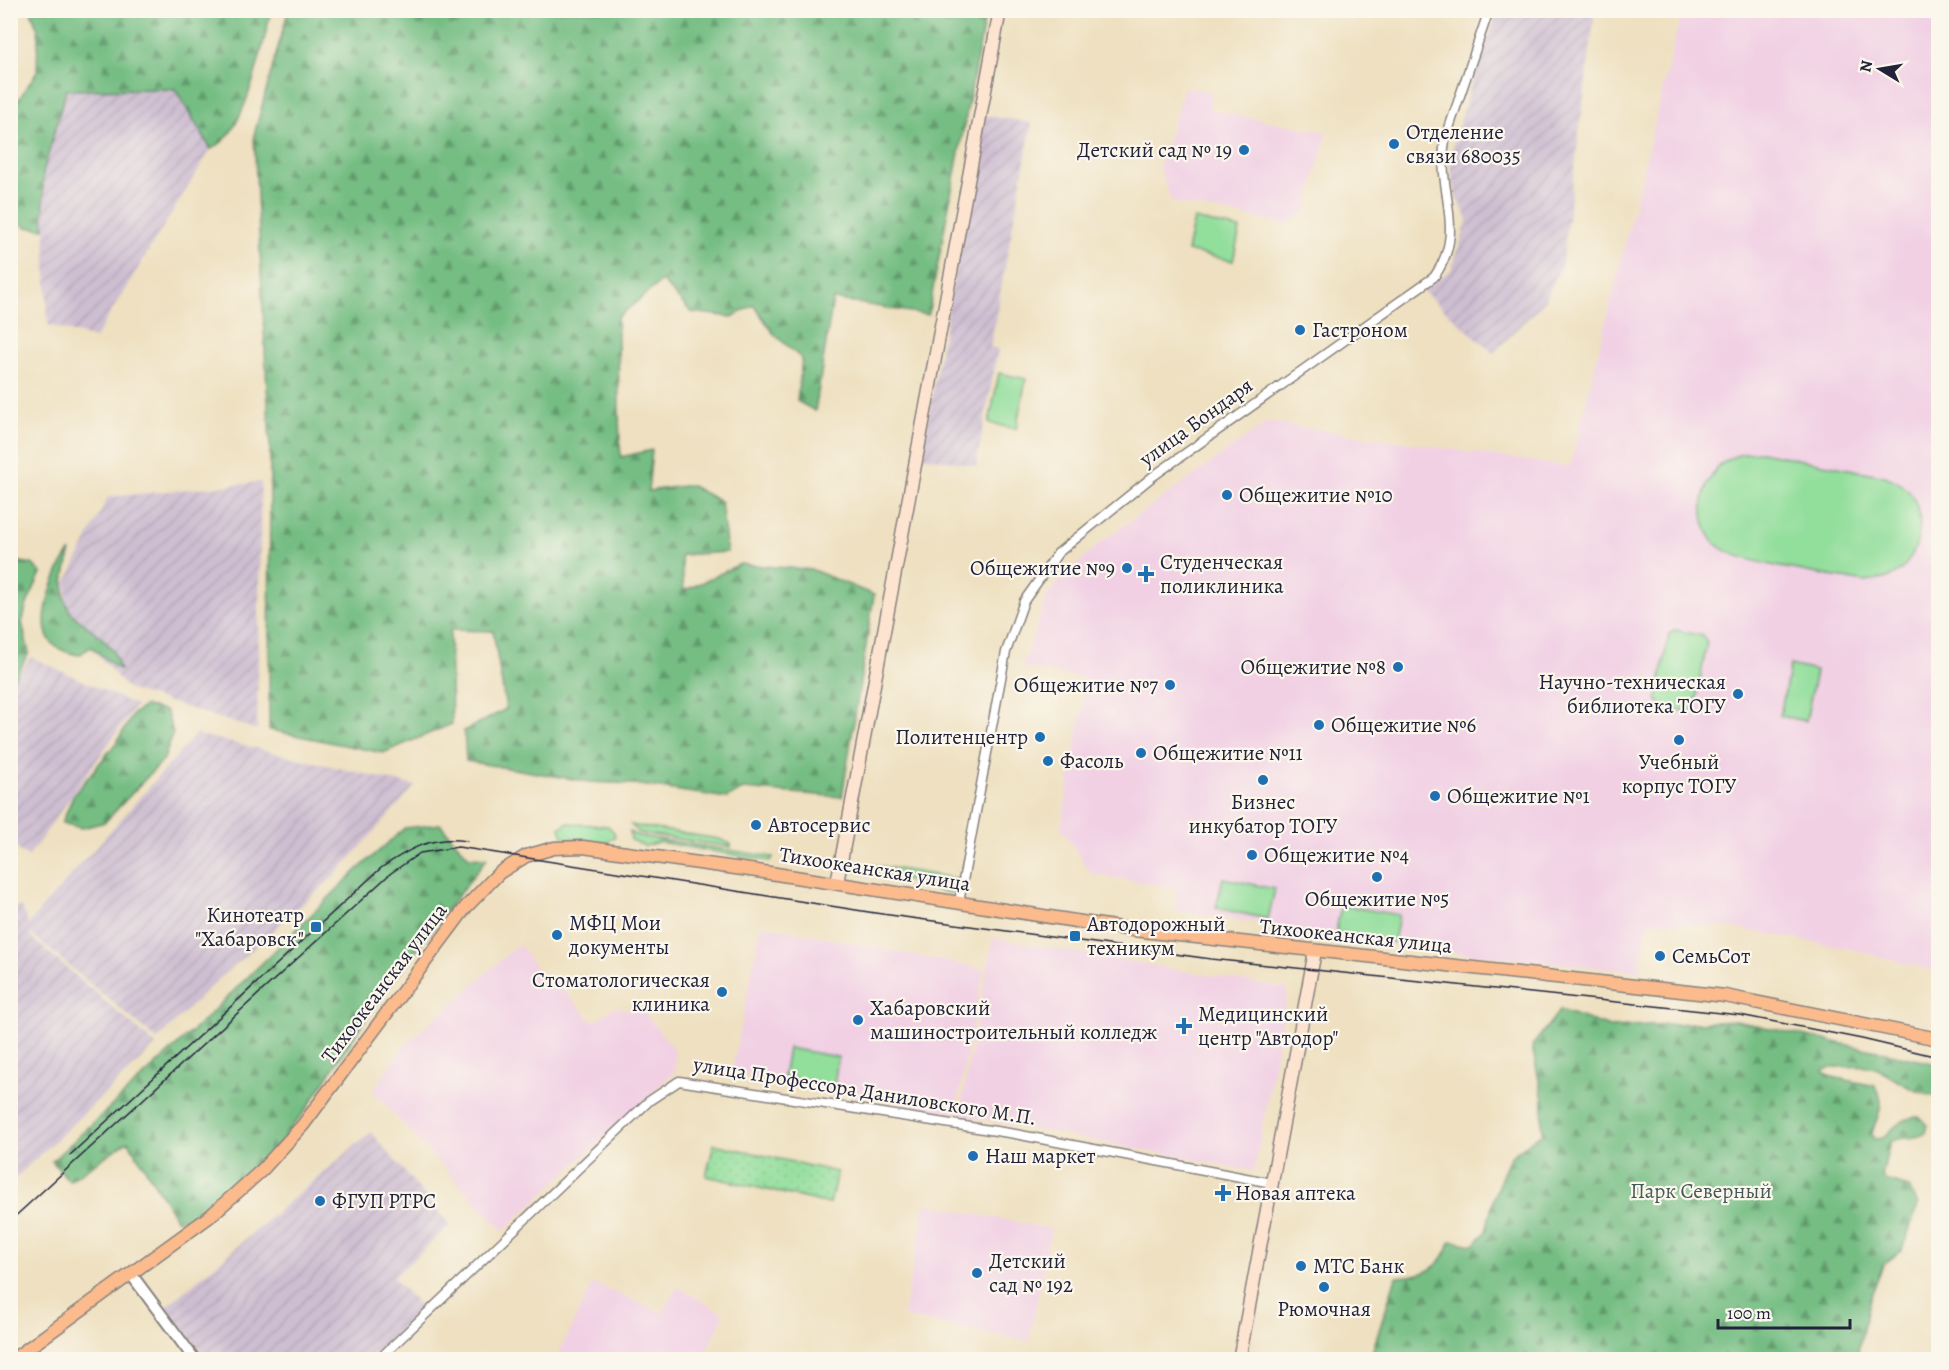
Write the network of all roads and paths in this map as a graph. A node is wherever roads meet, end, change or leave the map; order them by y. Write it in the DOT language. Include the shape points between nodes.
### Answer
graph roads {
  1 [pos="1000,10"];
  2 [pos="1489,10"];
  3 [pos="837,883"];
  4 [pos="958,902"];
  5 [pos="1315,951"];
  6 [pos="1938,1039"];
  7 [pos="1272,1183"];
  8 [pos="131,1274"];
  9 [pos="12,1359"];
  10 [pos="195,1359"];
  11 [pos="378,1359"];
  12 [pos="1239,1359"];
  1 -- 3 [label="main road"];
  2 -- 4 [label="street, улица Бондаря" via="1445,140 1441,162 1452,227 1446,261 1434,277 1152,477 1058,553 1024,601 1006,652"];
  3 -- 4 [label="main road, Тихоокеанская улица"];
  3 -- 8 [label="main road, Тихоокеанская улица" via="566,846 517,861 499,873 466,907 303,1125 262,1170 209,1217"];
  4 -- 5 [label="main road, Тихоокеанская улица" via="1133,930"];
  5 -- 6 [label="main road, Тихоокеанская улица" via="1725,996"];
  5 -- 7 [label="main road"];
  7 -- 11 [label="street, улица Профессора Даниловского М.П." via="1022,1136 679,1081 650,1101"];
  7 -- 12 [label="main road"];
  8 -- 9 [label="main road, Тихоокеанская улица"];
  8 -- 10 [label="street"];
}
